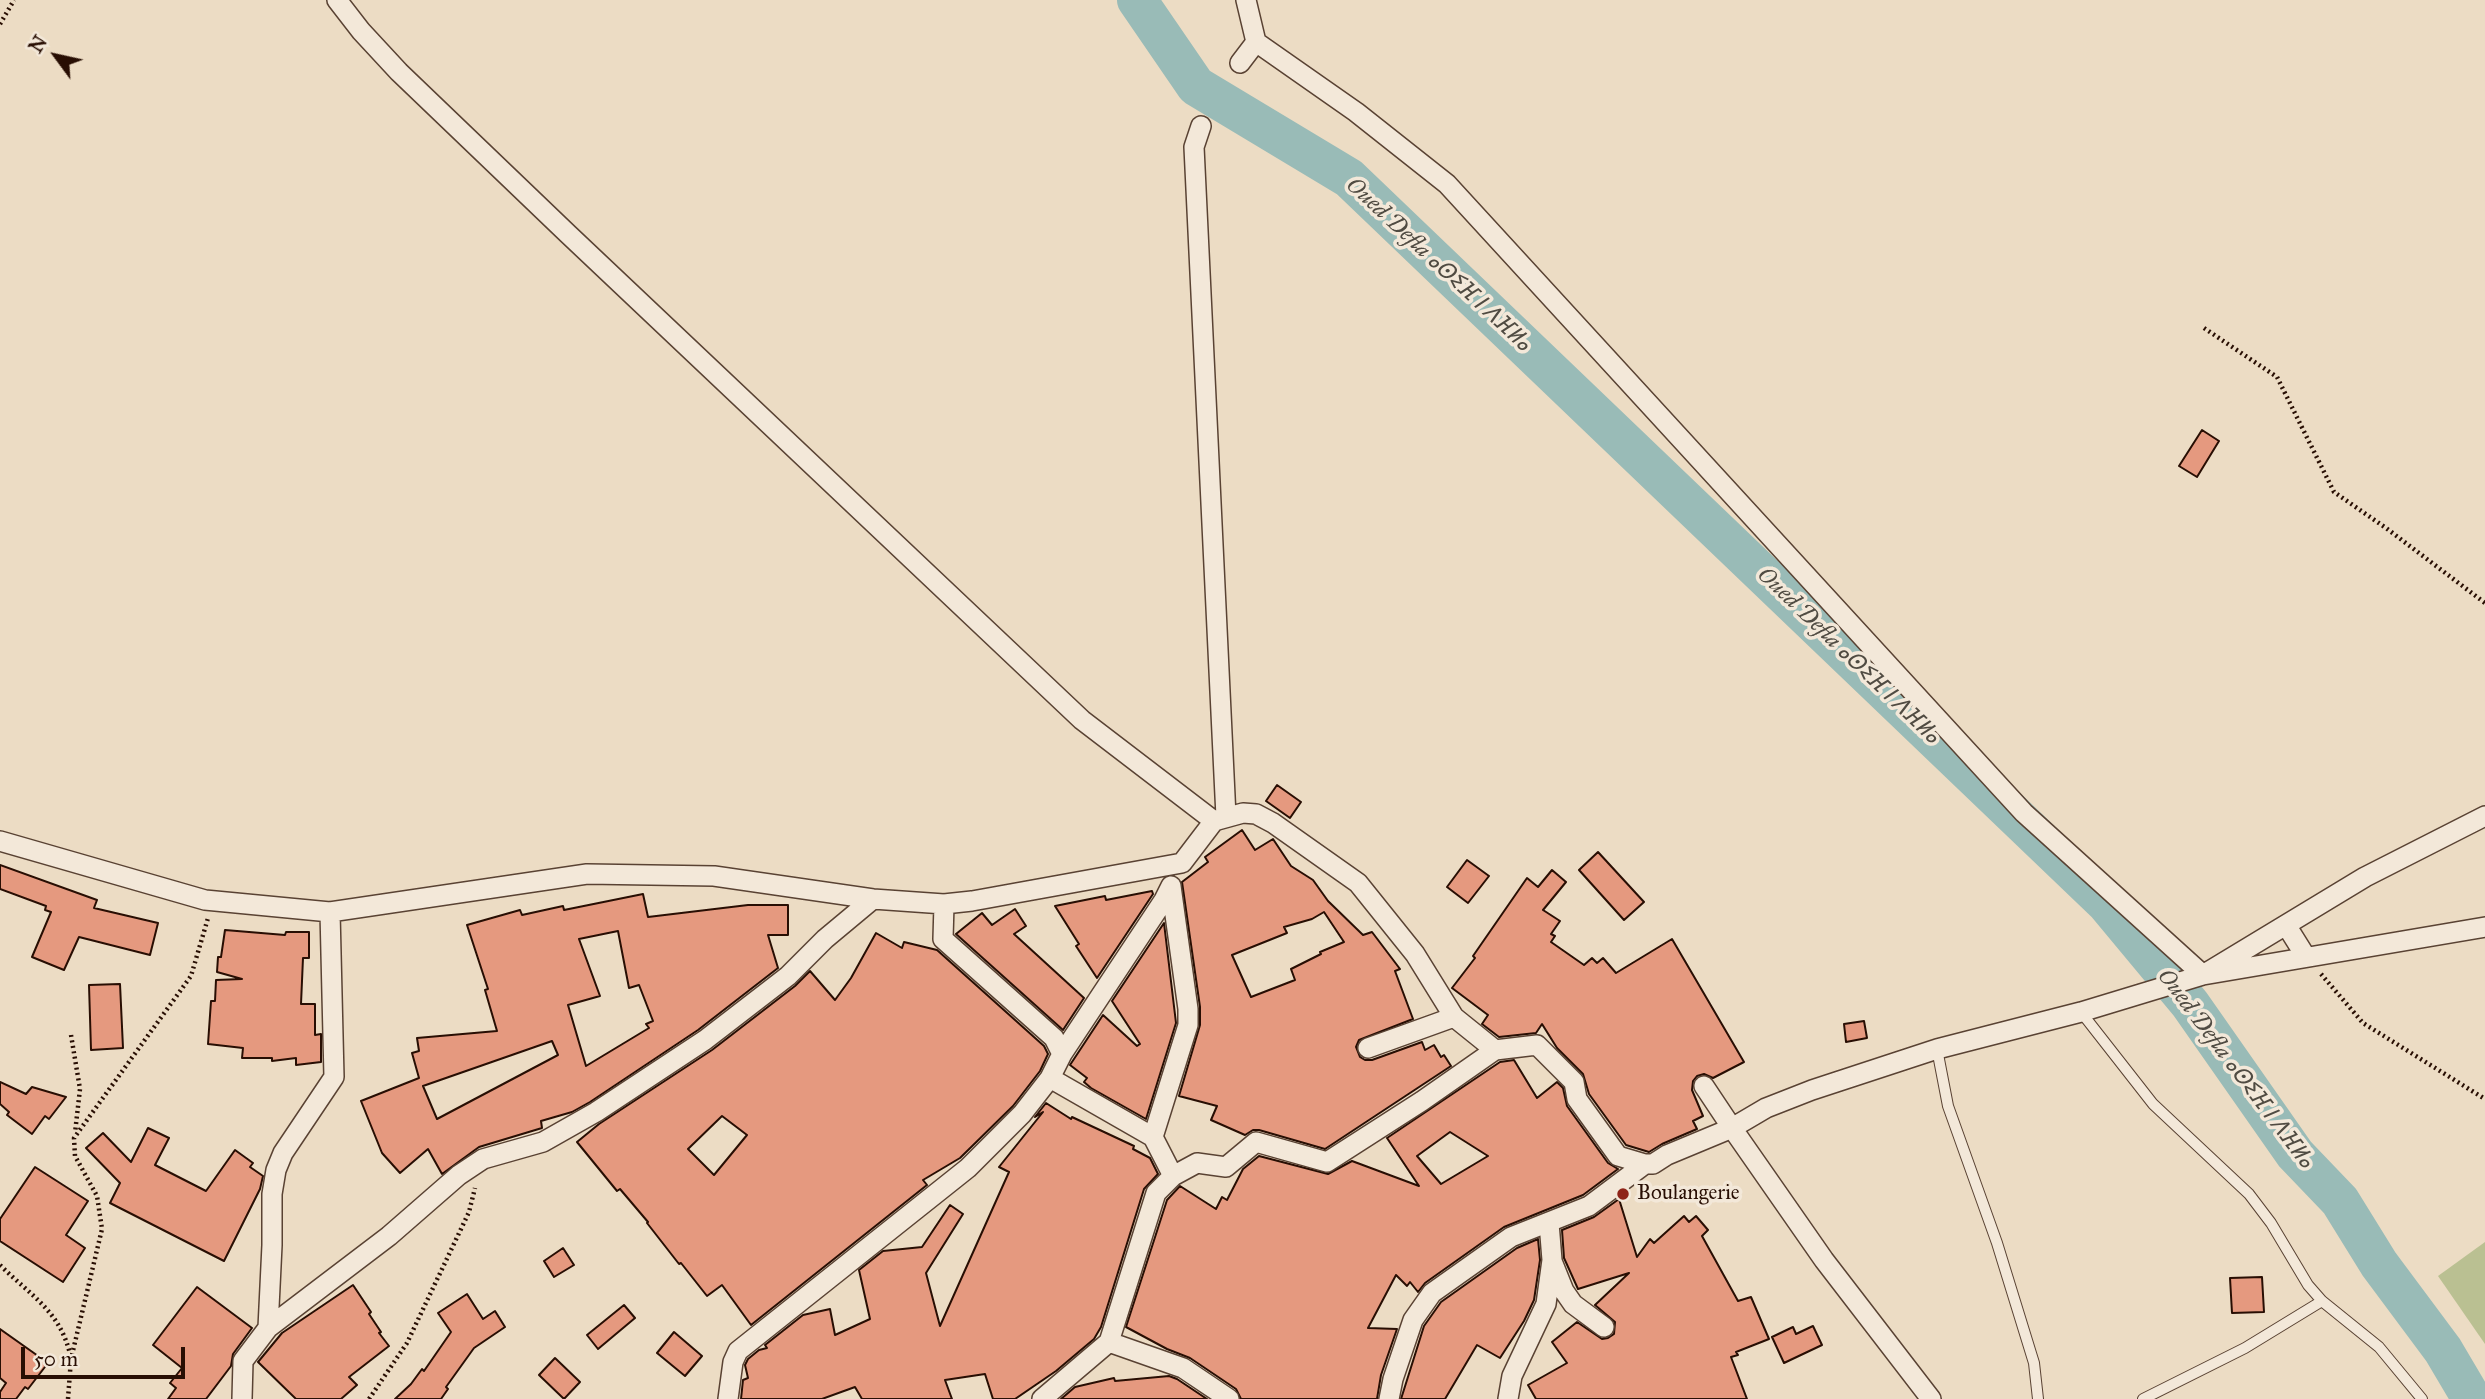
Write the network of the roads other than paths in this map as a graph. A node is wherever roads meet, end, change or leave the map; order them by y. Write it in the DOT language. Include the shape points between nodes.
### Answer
graph roads {
  1 [pos="337,0"];
  2 [pos="1246,0"];
  3 [pos="1256,42"];
  4 [pos="1240,63"];
  5 [pos="1201,126"];
  6 [pos="2485,816"];
  7 [pos="1220,819"];
  8 [pos="0,841"];
  9 [pos="1182,863"];
  10 [pos="1171,886"];
  11 [pos="873,899"];
  12 [pos="944,904"];
  13 [pos="330,912"];
  14 [pos="2286,925"];
  15 [pos="2485,927"];
  16 [pos="2306,957"];
  17 [pos="2202,975"];
  18 [pos="2088,1010"];
  19 [pos="1454,1017"];
  20 [pos="1368,1048"];
  21 [pos="1937,1049"];
  22 [pos="1495,1050"];
  23 [pos="1062,1054"];
  24 [pos="1050,1078"];
  25 [pos="1704,1086"];
  26 [pos="1732,1128"];
  27 [pos="1153,1137"];
  28 [pos="1645,1164"];
  29 [pos="1172,1176"];
  30 [pos="1549,1223"];
  31 [pos="1552,1260"];
  32 [pos="2322,1300"];
  33 [pos="1604,1327"];
  34 [pos="268,1328"];
  35 [pos="1109,1342"];
  36 [pos="243,1399"];
  37 [pos="728,1399"];
  38 [pos="1042,1399"];
  39 [pos="1229,1399"];
  40 [pos="1389,1399"];
  41 [pos="1508,1399"];
  42 [pos="1931,1399"];
  43 [pos="2038,1399"];
  44 [pos="2143,1399"];
  45 [pos="2422,1399"];
  1 -- 7 [label="street" via="399,72 1072,710"];
  2 -- 3 [label="street"];
  3 -- 4 [label="street"];
  3 -- 17 [label="street" via="1447,184 2024,813"];
  5 -- 7 [label="street" via="1194,147"];
  6 -- 14 [label="street" via="2365,877"];
  7 -- 9 [label="street"];
  7 -- 19 [label="street" via="1256,814 1358,883 1415,954"];
  8 -- 13 [label="street" via="213,901"];
  9 -- 10 [label="street"];
  9 -- 12 [label="street"];
  10 -- 23 [label="street"];
  10 -- 27 [label="street" via="1188,1025"];
  11 -- 12 [label="street"];
  11 -- 13 [label="street" via="714,876 587,874"];
  11 -- 34 [label="street" via="748,1009 596,1112 543,1142 483,1159"];
  12 -- 23 [label="street" via="943,939 1054,1038"];
  13 -- 34 [label="street" via="334,1077 276,1170"];
  14 -- 16 [label="street"];
  14 -- 17 [label="street"];
  15 -- 16 [label="street"];
  16 -- 17 [label="street"];
  17 -- 18 [label="street"];
  18 -- 21 [label="street"];
  18 -- 32 [label="lane" via="2154,1104 2249,1194"];
  19 -- 20 [label="street"];
  19 -- 22 [label="street"];
  21 -- 26 [label="street" via="1789,1099"];
  21 -- 43 [label="lane" via="1948,1105 2034,1363"];
  22 -- 28 [label="street" via="1537,1045 1574,1082 1577,1099 1618,1156"];
  22 -- 29 [label="street" via="1327,1161 1256,1142 1226,1167 1197,1163"];
  23 -- 24 [label="street"];
  24 -- 27 [label="street"];
  24 -- 37 [label="street" via="1023,1114 968,1168 738,1351"];
  25 -- 26 [label="street"];
  26 -- 28 [label="street"];
  26 -- 42 [label="street" via="1824,1260"];
  27 -- 29 [label="street"];
  28 -- 30 [label="street" via="1589,1206"];
  29 -- 35 [label="street" via="1156,1193"];
  30 -- 31 [label="street"];
  30 -- 40 [label="street" via="1511,1237 1432,1293 1413,1320"];
  31 -- 33 [label="street" via="1573,1304"];
  31 -- 41 [label="street" via="1546,1304 1512,1376"];
  32 -- 44 [label="lane" via="2245,1348"];
  32 -- 45 [label="lane" via="2379,1347"];
  34 -- 36 [label="street" via="243,1361"];
  35 -- 38 [label="street"];
  35 -- 39 [label="street" via="1182,1368"];
}
